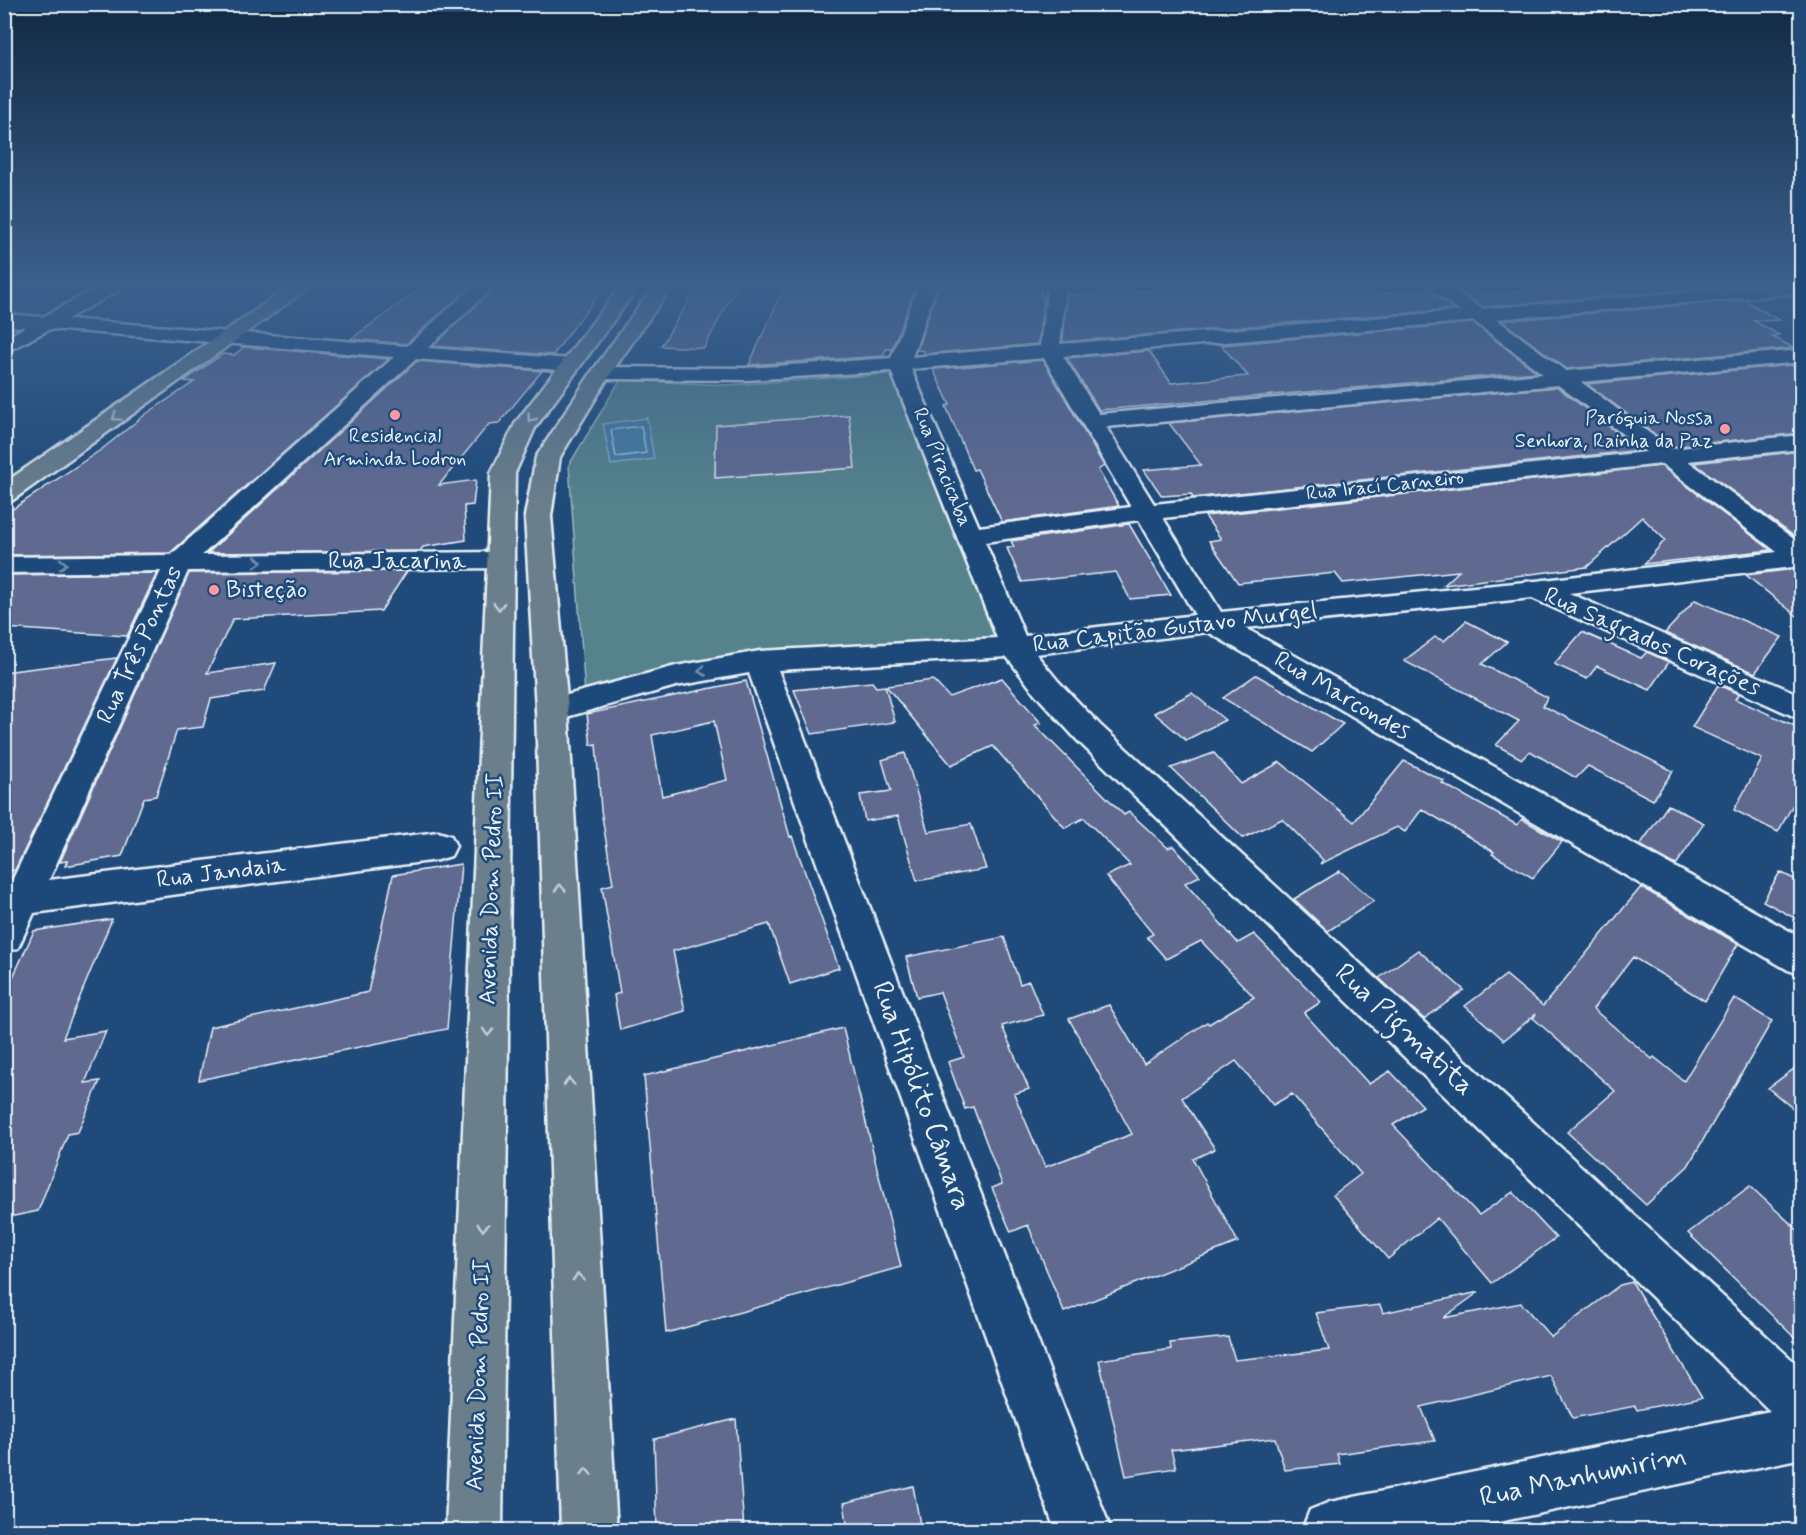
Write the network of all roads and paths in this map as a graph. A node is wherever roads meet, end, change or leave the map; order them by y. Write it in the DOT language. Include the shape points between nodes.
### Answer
graph roads {
  1 [pos="199,359"];
  2 [pos="404,359"];
  3 [pos="472,359"];
  4 [pos="591,359"];
  5 [pos="596,359"];
  6 [pos="901,359"];
  7 [pos="949,359"];
  8 [pos="1054,359"];
  9 [pos="1536,359"];
  10 [pos="1770,359"];
  11 [pos="899,363"];
  12 [pos="586,369"];
  13 [pos="1559,376"];
  14 [pos="1094,421"];
  15 [pos="1802,442"];
  16 [pos="1666,455"];
  17 [pos="4,495"];
  18 [pos="1146,512"];
  19 [pos="970,536"];
  20 [pos="1801,558"];
  21 [pos="501,560"];
  22 [pos="178,563"];
  23 [pos="4,565"];
  24 [pos="1536,589"];
  25 [pos="1213,622"];
  26 [pos="1015,647"];
  27 [pos="760,661"];
  28 [pos="552,710"];
  29 [pos="1802,710"];
  30 [pos="438,846"];
  31 [pos="14,900"];
  32 [pos="4,937"];
  33 [pos="1802,958"];
  34 [pos="1802,1405"];
  35 [pos="1802,1431"];
  36 [pos="474,1530"];
  37 [pos="589,1530"];
  38 [pos="1083,1530"];
  39 [pos="1330,1530"];
  1 -- 17 [label="main road, one-way"];
  2 -- 22 [label="street, Rua Três Pontas"];
  3 -- 12 [label="street"];
  4 -- 12 [label="main road, Avenida Dom Pedro II"];
  5 -- 12 [label="main road, Avenida Dom Pedro II"];
  6 -- 11 [label="street"];
  7 -- 11 [label="street"];
  8 -- 14 [label="street, Rua Marcondes"];
  9 -- 13 [label="street"];
  10 -- 13 [label="street"];
  11 -- 12 [label="street" via="746,374"];
  11 -- 19 [label="street, Rua Piracicaba"];
  12 -- 21 [label="main road, Avenida Dom Pedro II, one-way" via="524,428 503,473"];
  12 -- 28 [label="main road, Avenida Dom Pedro II" via="548,457 538,516"];
  13 -- 14 [label="street"];
  13 -- 16 [label="street"];
  14 -- 18 [label="street, Rua Marcondes"];
  15 -- 16 [label="street, Rua Irací Carneiro"];
  16 -- 18 [label="street, Rua Irací Carneiro"];
  16 -- 20 [label="street"];
  18 -- 19 [label="street, Rua Irací Carneiro"];
  18 -- 25 [label="street, Rua Marcondes"];
  19 -- 26 [label="street, Rua Piracicaba"];
  20 -- 24 [label="street, Rua Capitão Gustavo Murgel"];
  22 -- 21 [label="street, Rua Jacarina, one-way"];
  21 -- 36 [label="main road, Avenida Dom Pedro II, one-way"];
  23 -- 22 [label="street, Rua Jacarina, one-way"];
  22 -- 31 [label="street, Rua Três Pontas"];
  24 -- 25 [label="street, Rua Capitão Gustavo Murgel"];
  24 -- 29 [label="street, Rua Sagrados Corações"];
  25 -- 26 [label="street, Rua Capitão Gustavo Murgel"];
  25 -- 33 [label="street, Rua Marcondes"];
  26 -- 27 [label="street, Rua Capitão Gustavo Murgel"];
  26 -- 34 [label="street, Rua Pigmatita" via="1089,734"];
  27 -- 28 [label="street, Rua Capitão Gustavo Murgel, one-way" via="676,676"];
  27 -- 38 [label="street, Rua Hipólito Câmara"];
  37 -- 28 [label="main road, Avenida Dom Pedro II, one-way"];
  30 -- 31 [label="street, Rua Jandaia"];
  31 -- 32 [label="street, Rua Três Pontas"];
  35 -- 39 [label="street, Rua Manhumirim"];
}
